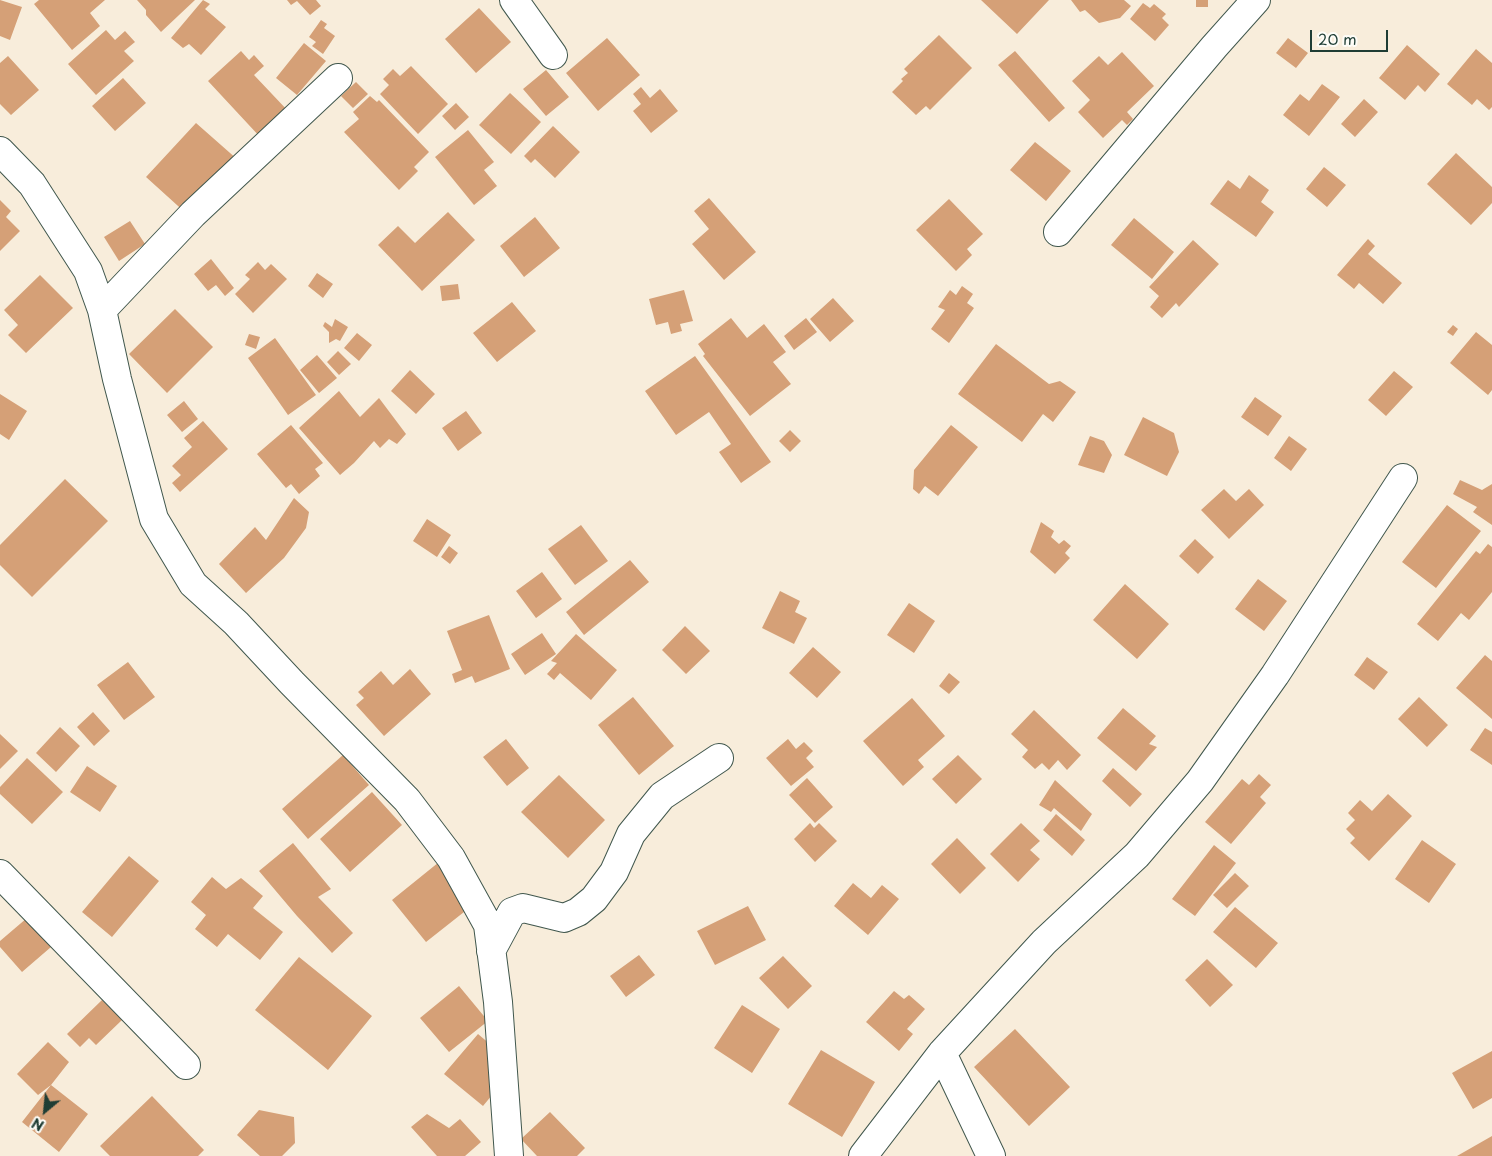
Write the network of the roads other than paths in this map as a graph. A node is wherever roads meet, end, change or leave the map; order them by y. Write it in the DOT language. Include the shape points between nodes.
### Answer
graph roads {
  1 [pos="514,0"];
  2 [pos="1256,0"];
  3 [pos="553,55"];
  4 [pos="338,78"];
  5 [pos="0,151"];
  6 [pos="1058,232"];
  7 [pos="102,310"];
  8 [pos="1403,478"];
  9 [pos="719,758"];
  10 [pos="0,874"];
  11 [pos="491,951"];
  12 [pos="942,1053"];
  13 [pos="186,1065"];
  14 [pos="509,1156"];
  15 [pos="863,1156"];
  16 [pos="991,1156"];
  1 -- 3 [label="street"];
  2 -- 6 [label="street"];
  4 -- 7 [label="street" via="193,214"];
  5 -- 7 [label="street" via="32,184 88,271"];
  7 -- 11 [label="street" via="154,519 188,576 406,800 451,858 488,926"];
  8 -- 12 [label="street" via="1275,675 1200,782 1137,855 1044,942"];
  9 -- 11 [label="street" via="662,796 631,834 614,872 594,899 564,918 523,908 512,912"];
  10 -- 13 [label="street"];
  11 -- 14 [label="street" via="498,1002"];
  12 -- 15 [label="street"];
  12 -- 16 [label="street"];
}
